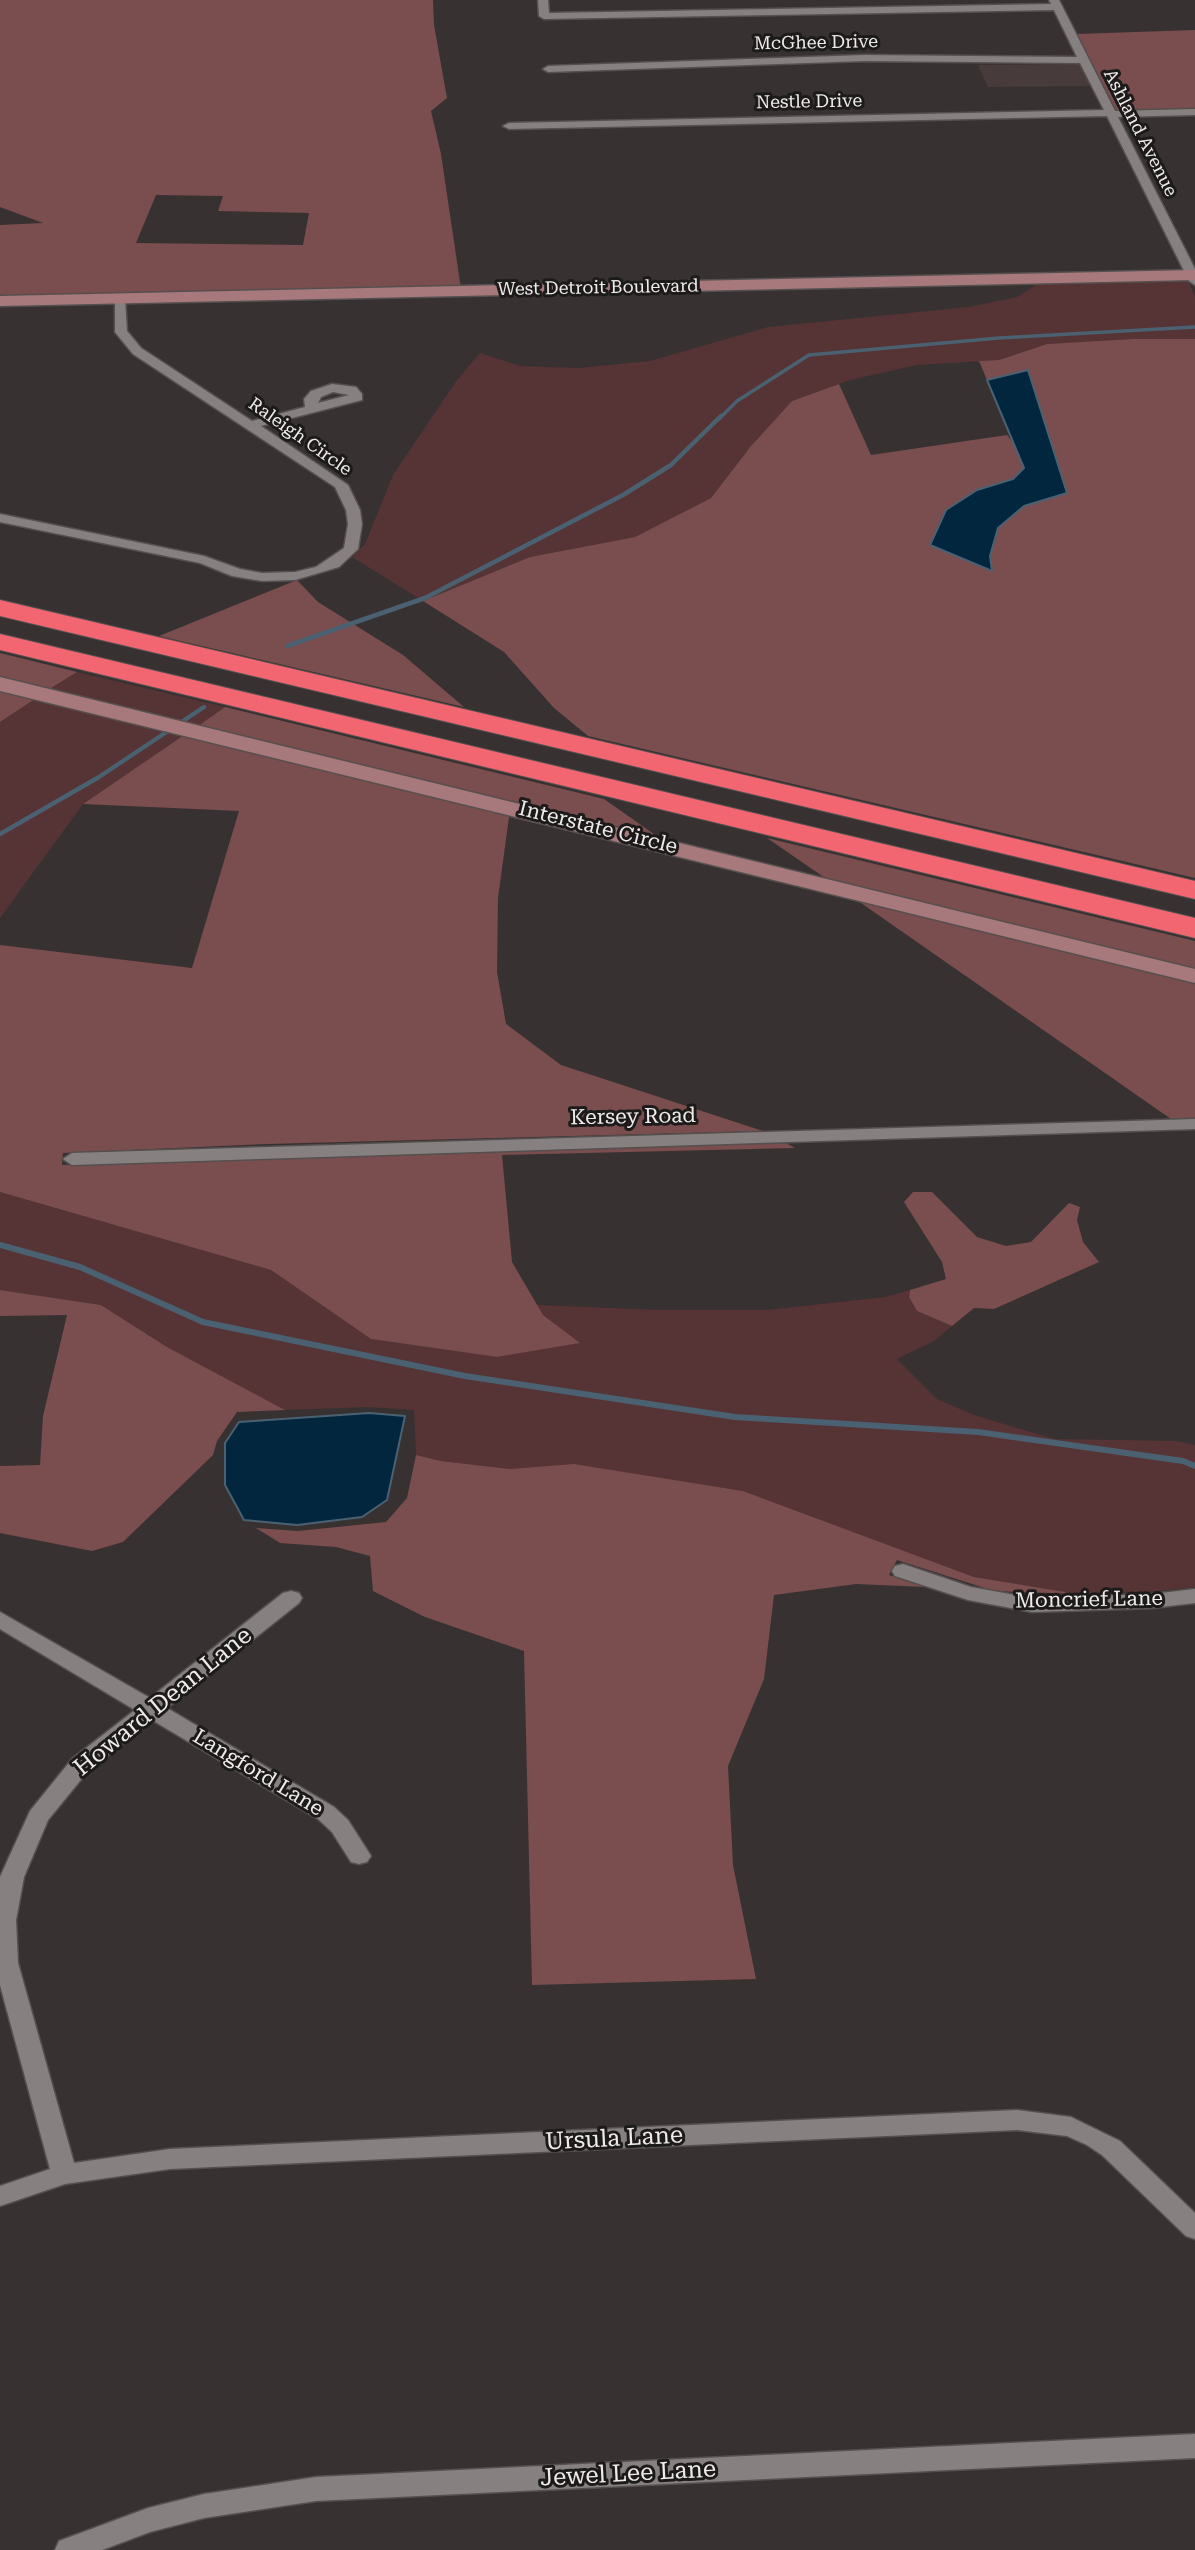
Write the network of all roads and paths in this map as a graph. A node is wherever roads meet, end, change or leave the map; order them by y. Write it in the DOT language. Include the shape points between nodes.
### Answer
graph roads {
  1 [pos="543,0"];
  2 [pos="1056,3"];
  3 [pos="1084,60"];
  4 [pos="548,69"];
  5 [pos="1195,112"];
  6 [pos="1111,113"];
  7 [pos="509,126"];
  8 [pos="1194,277"];
  9 [pos="119,299"];
  10 [pos="0,301"];
  11 [pos="312,409"];
  12 [pos="250,425"];
  13 [pos="0,518"];
  14 [pos="0,608"];
  15 [pos="0,642"];
  16 [pos="0,684"];
  17 [pos="1195,890"];
  18 [pos="1195,928"];
  19 [pos="1195,976"];
  20 [pos="1195,1124"];
  21 [pos="72,1159"];
  22 [pos="903,1571"];
  23 [pos="1195,1596"];
  24 [pos="291,1598"];
  25 [pos="0,1619"];
  26 [pos="150,1708"];
  27 [pos="359,1856"];
  28 [pos="64,2174"];
  29 [pos="0,2196"];
  30 [pos="1195,2228"];
  31 [pos="1195,2446"];
  32 [pos="69,2550"];
  1 -- 2 [label="street" via="544,16"];
  2 -- 3 [label="street, Ashland Avenue"];
  3 -- 4 [label="street, McGhee Drive" via="850,59"];
  3 -- 6 [label="street, Ashland Avenue"];
  5 -- 6 [label="street, Nestle Drive"];
  6 -- 7 [label="street, Nestle Drive"];
  6 -- 8 [label="street, Ashland Avenue"];
  8 -- 9 [label="street, West Detroit Boulevard"];
  9 -- 10 [label="street, West Detroit Boulevard"];
  9 -- 12 [label="street, Raleigh Circle" via="118,322 128,342"];
  11 -- 12 [label="street"];
  12 -- 13 [label="street, Raleigh Circle" via="347,493 354,541 334,564 295,576 249,575 204,560"];
  14 -- 17 [label="highway"];
  15 -- 18 [label="highway"];
  16 -- 19 [label="street, Interstate Circle"];
  20 -- 21 [label="street, Kersey Road"];
  22 -- 23 [label="street, Moncrief Lane" via="977,1595 1032,1605"];
  24 -- 26 [label="street, Howard Dean Lane"];
  25 -- 26 [label="street, Langford Lane"];
  26 -- 27 [label="street, Langford Lane" via="326,1813"];
  26 -- 28 [label="street, Howard Dean Lane" via="80,1765 50,1799 29,1837 7,1898 6,1963"];
  28 -- 29 [label="street, Ursula Lane"];
  28 -- 30 [label="street, Ursula Lane" via="170,2159 1030,2120 1071,2127 1097,2138"];
  31 -- 32 [label="street, Jewel Lee Lane" via="316,2489 204,2506"];
}
